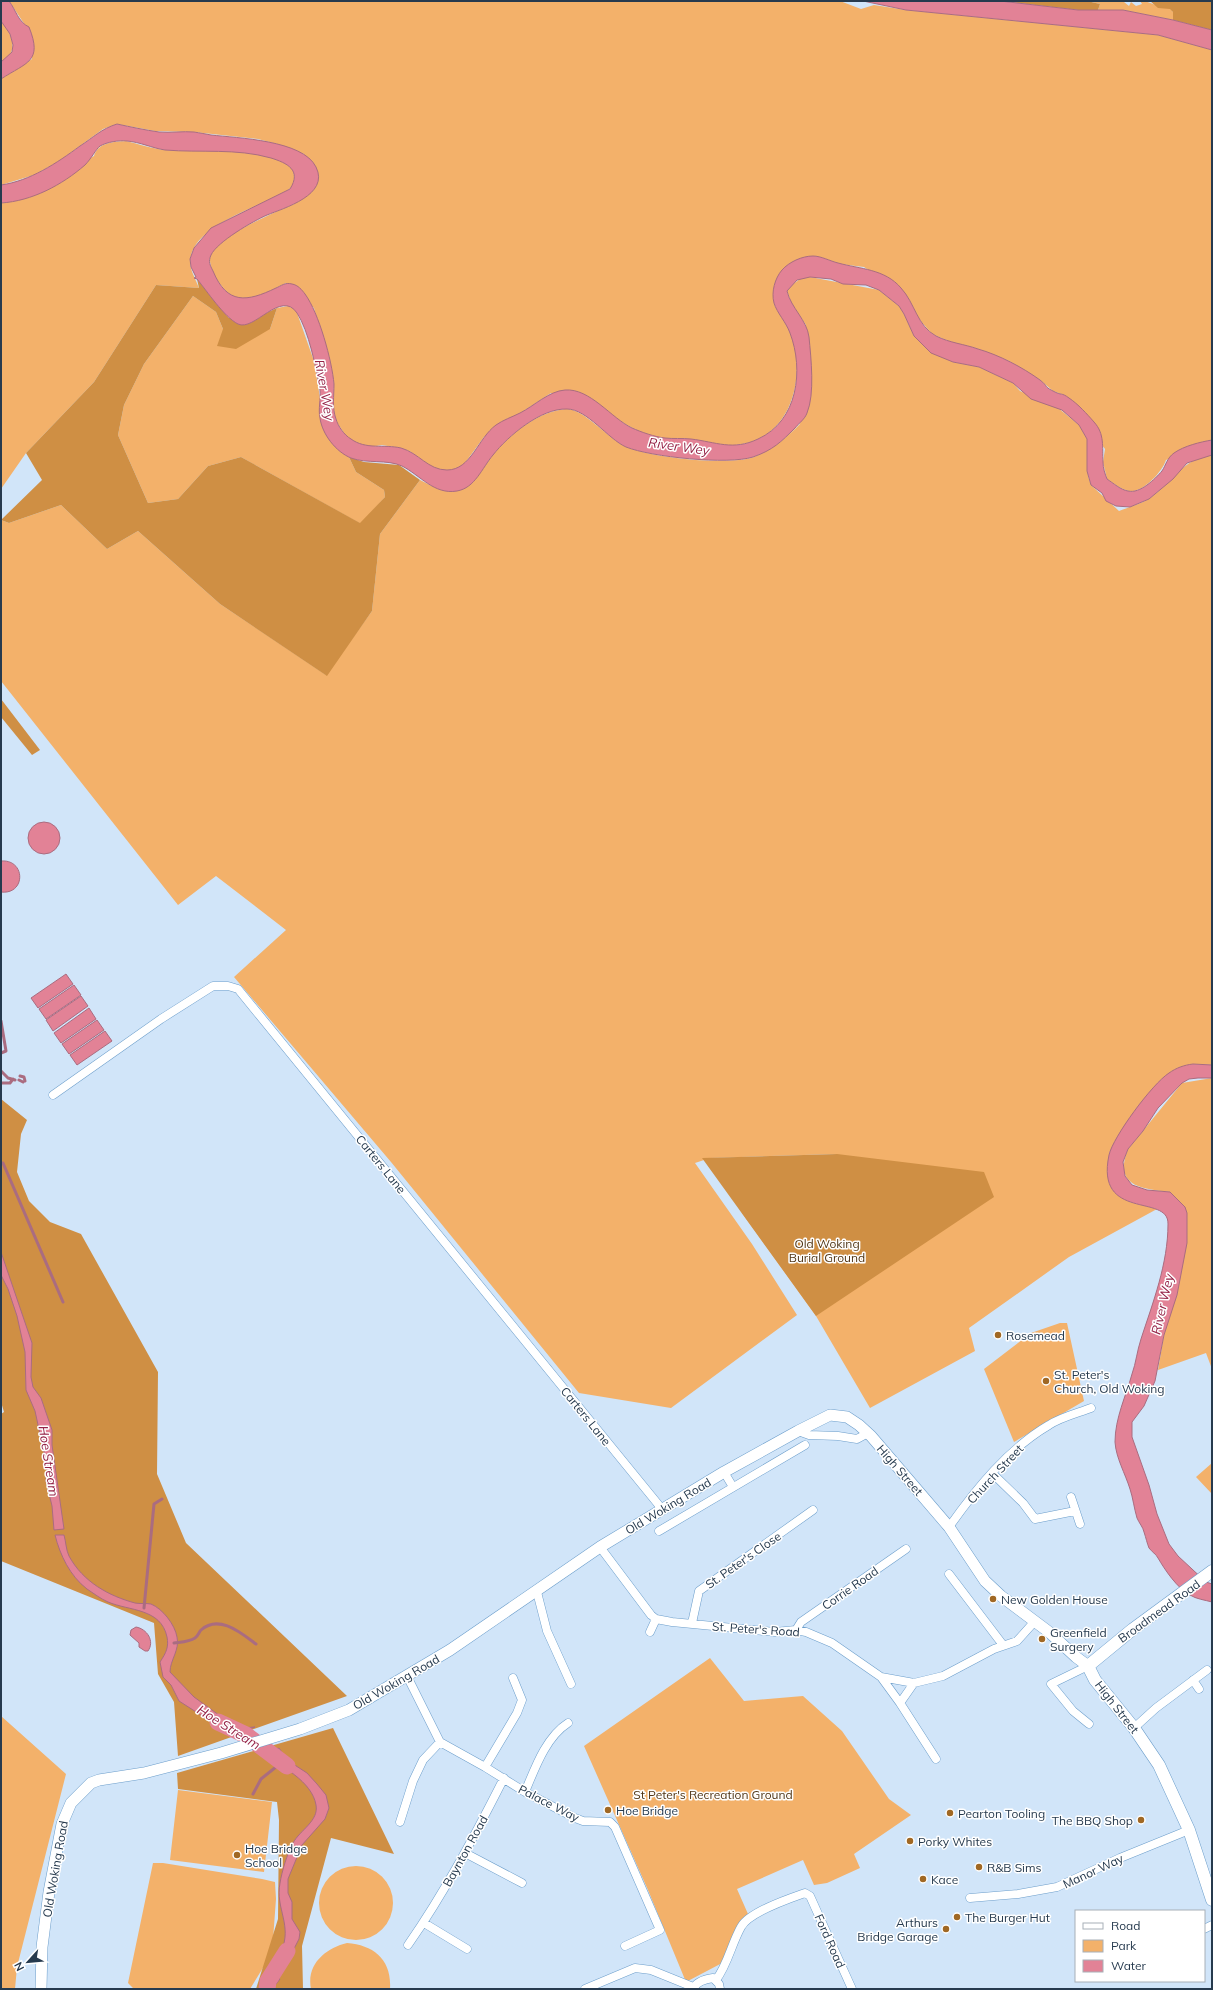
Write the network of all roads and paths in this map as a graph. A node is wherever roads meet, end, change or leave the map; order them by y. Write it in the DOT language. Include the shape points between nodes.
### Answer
graph roads {
  1 [pos="53,1095"];
  2 [pos="1091,1408"];
  3 [pos="859,1425"];
  4 [pos="798,1431"];
  5 [pos="868,1434"];
  6 [pos="805,1445"];
  7 [pos="724,1472"];
  8 [pos="992,1473"];
  9 [pos="733,1487"];
  10 [pos="1071,1497"];
  11 [pos="662,1509"];
  12 [pos="813,1510"];
  13 [pos="1075,1511"];
  14 [pos="1080,1524"];
  15 [pos="950,1527"];
  16 [pos="659,1531"];
  17 [pos="600,1547"];
  18 [pos="906,1549"];
  19 [pos="1212,1571"];
  20 [pos="949,1574"];
  21 [pos="537,1592"];
  22 [pos="656,1619"];
  23 [pos="1035,1622"];
  24 [pos="692,1623"];
  25 [pos="796,1630"];
  26 [pos="650,1632"];
  27 [pos="1005,1644"];
  28 [pos="1088,1666"];
  29 [pos="1207,1670"];
  30 [pos="407,1676"];
  31 [pos="881,1677"];
  32 [pos="513,1678"];
  33 [pos="1193,1680"];
  34 [pos="914,1683"];
  35 [pos="571,1684"];
  36 [pos="1199,1689"];
  37 [pos="900,1702"];
  38 [pos="568,1723"];
  39 [pos="1090,1724"];
  40 [pos="1134,1728"];
  41 [pos="440,1742"];
  42 [pos="936,1759"];
  43 [pos="485,1766"];
  44 [pos="504,1778"];
  45 [pos="525,1792"];
  46 [pos="400,1822"];
  47 [pos="1189,1830"];
  48 [pos="465,1853"];
  49 [pos="522,1883"];
  50 [pos="970,1898"];
  51 [pos="1212,1900"];
  52 [pos="424,1923"];
  53 [pos="408,1945"];
  54 [pos="625,1946"];
  55 [pos="467,1949"];
  56 [pos="716,1980"];
  57 [pos="693,1988"];
  58 [pos="41,1989"];
  59 [pos="586,1989"];
  60 [pos="720,1989"];
  61 [pos="852,1989"];
  1 -- 11 [label="street, Carters Lane" via="213,986 238,989"];
  2 -- 8 [label="street, Church Street" via="1049,1424 1026,1441"];
  3 -- 4 [label="main road, Old Woking Road" via="848,1417 830,1415"];
  3 -- 5 [label="main road, High Street"];
  4 -- 5 [label="street" via="809,1435 858,1440"];
  4 -- 7 [label="main road, Old Woking Road"];
  5 -- 15 [label="main road, High Street"];
  6 -- 9 [label="street"];
  7 -- 9 [label="street"];
  7 -- 11 [label="main road, Old Woking Road"];
  8 -- 13 [label="street" via="1023,1503 1035,1519"];
  8 -- 15 [label="street, Church Street"];
  9 -- 16 [label="street"];
  10 -- 13 [label="street"];
  11 -- 17 [label="main road, Old Woking Road"];
  12 -- 24 [label="street, St. Peter's Close" via="699,1591"];
  13 -- 14 [label="street"];
  15 -- 23 [label="main road, High Street" via="986,1580"];
  17 -- 21 [label="main road, Old Woking Road"];
  17 -- 22 [label="street"];
  18 -- 25 [label="street, Corrie Road" via="801,1622"];
  19 -- 28 [label="main road, Broadmead Road" via="1133,1629"];
  20 -- 27 [label="street"];
  21 -- 30 [label="main road, Old Woking Road"];
  21 -- 35 [label="street" via="546,1631"];
  22 -- 24 [label="street, St. Peter's Road"];
  22 -- 26 [label="street"];
  23 -- 27 [label="street, St. Peter's Road" via="1021,1639"];
  23 -- 28 [label="main road, High Street"];
  24 -- 25 [label="street, St. Peter's Road" via="775,1632"];
  25 -- 31 [label="street, St. Peter's Road" via="832,1643"];
  27 -- 34 [label="street, St. Peter's Road" via="943,1676"];
  28 -- 39 [label="street" via="1051,1684 1073,1711"];
  28 -- 40 [label="main road, High Street" via="1098,1685"];
  29 -- 33 [label="street"];
  30 -- 41 [label="street"];
  30 -- 58 [label="main road, Old Woking Road" via="349,1710 280,1736 144,1773 99,1780 84,1788 66,1810 59,1834 42,1947"];
  31 -- 34 [label="street, St. Peter's Road"];
  31 -- 37 [label="street, St. Peter's Road"];
  32 -- 43 [label="street" via="522,1700"];
  33 -- 36 [label="street"];
  33 -- 40 [label="street"];
  34 -- 37 [label="street"];
  37 -- 42 [label="street, St. Peter's Road"];
  38 -- 45 [label="street" via="558,1729 540,1759"];
  40 -- 47 [label="main road, High Street" via="1159,1766"];
  41 -- 43 [label="street, Palace Way"];
  41 -- 46 [label="street" via="423,1760 413,1781"];
  43 -- 44 [label="street, Palace Way"];
  44 -- 45 [label="street, Palace Way"];
  44 -- 48 [label="street, Baynton Road"];
  45 -- 54 [label="street, Palace Way" via="574,1818 610,1822 615,1827 660,1930"];
  47 -- 50 [label="street, Manor Way" via="1057,1887 1018,1894"];
  47 -- 51 [label="main road, High Street"];
  48 -- 49 [label="street"];
  48 -- 52 [label="street, Baynton Road"];
  52 -- 53 [label="street, Baynton Road"];
  52 -- 55 [label="street"];
  56 -- 57 [label="street" via="708,1978"];
  56 -- 60 [label="street"];
  56 -- 61 [label="street, Ford Road" via="746,1920 808,1893"];
  57 -- 59 [label="street" via="643,1968 635,1968"];
}
